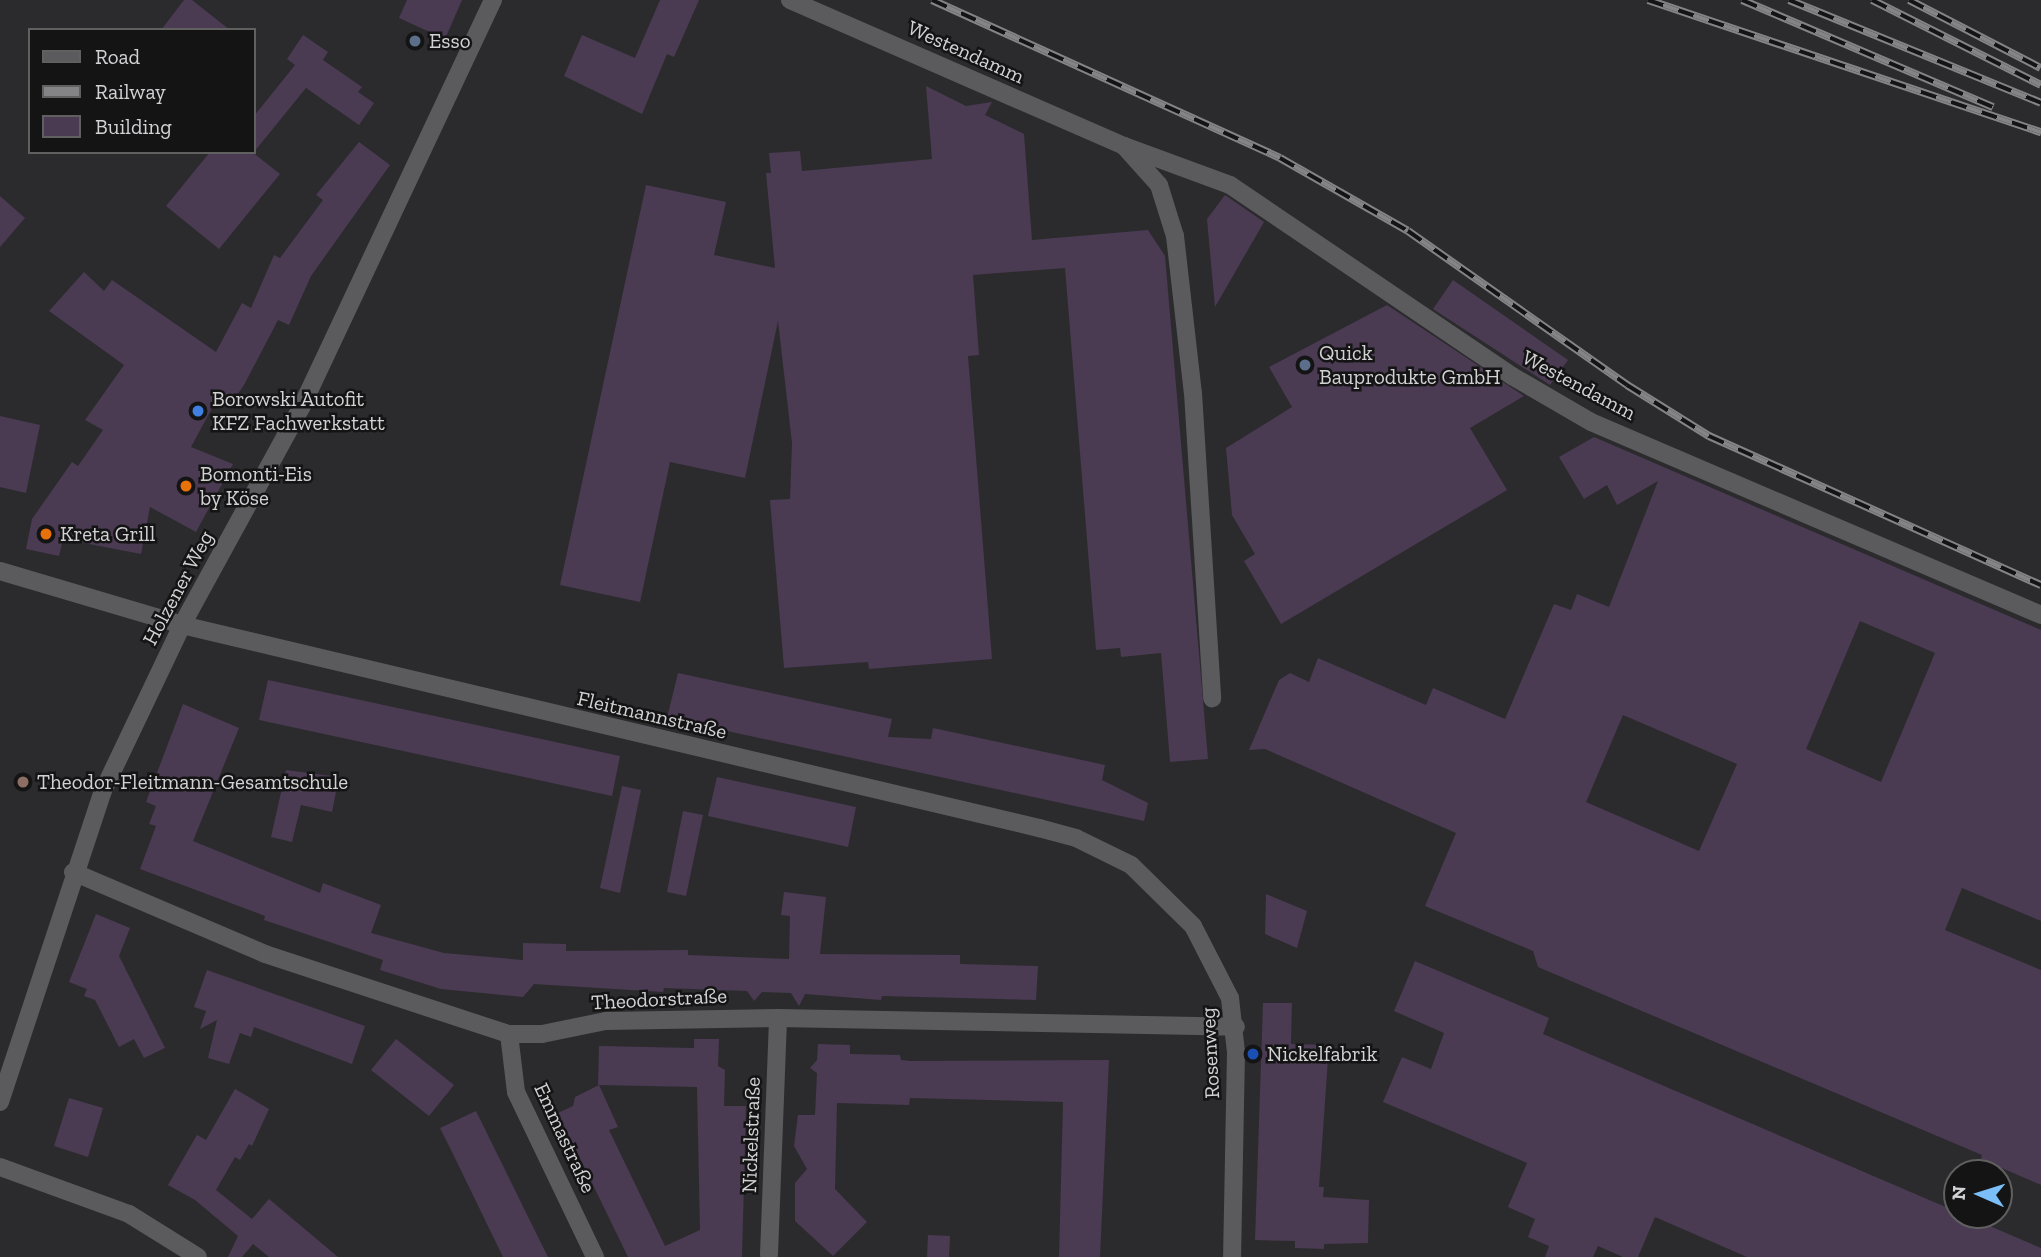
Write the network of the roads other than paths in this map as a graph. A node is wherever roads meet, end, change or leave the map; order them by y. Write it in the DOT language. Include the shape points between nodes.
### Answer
graph roads {
  1 [pos="493,0"];
  2 [pos="790,0"];
  3 [pos="1124,146"];
  4 [pos="0,571"];
  5 [pos="2041,615"];
  6 [pos="183,625"];
  7 [pos="1212,698"];
  8 [pos="1109,853"];
  9 [pos="74,872"];
  10 [pos="778,1018"];
  11 [pos="1236,1027"];
  12 [pos="509,1034"];
  13 [pos="0,1102"];
  14 [pos="0,1167"];
  15 [pos="768,1256"];
  16 [pos="198,1257"];
  17 [pos="595,1257"];
  18 [pos="1232,1257"];
  1 -- 6 [label="street, Holzener Weg" via="301,408"];
  2 -- 3 [label="street, Westendamm"];
  3 -- 5 [label="street, Westendamm" via="1230,185 1512,376 1591,422"];
  3 -- 7 [label="street, Westendamm" via="1159,185 1175,236 1193,393"];
  4 -- 6 [label="street, Fleitmannstraße"];
  6 -- 8 [label="street, Fleitmannstraße" via="422,686 880,789 1076,838"];
  6 -- 9 [label="street, Holzener Weg" via="102,793"];
  8 -- 11 [label="street, Rosenweg" via="1156,885 1193,926 1226,987"];
  9 -- 12 [label="street, Theodorstraße" via="265,954"];
  9 -- 13 [label="street, Holzener Weg"];
  10 -- 11 [label="street, Theodorstraße"];
  10 -- 12 [label="street, Theodorstraße" via="606,1021 542,1034"];
  10 -- 15 [label="street, Nickelstraße"];
  11 -- 18 [label="street, Rosenweg"];
  12 -- 17 [label="street, Emmastraße" via="516,1092"];
  14 -- 16 [label="street" via="130,1214"];
}
